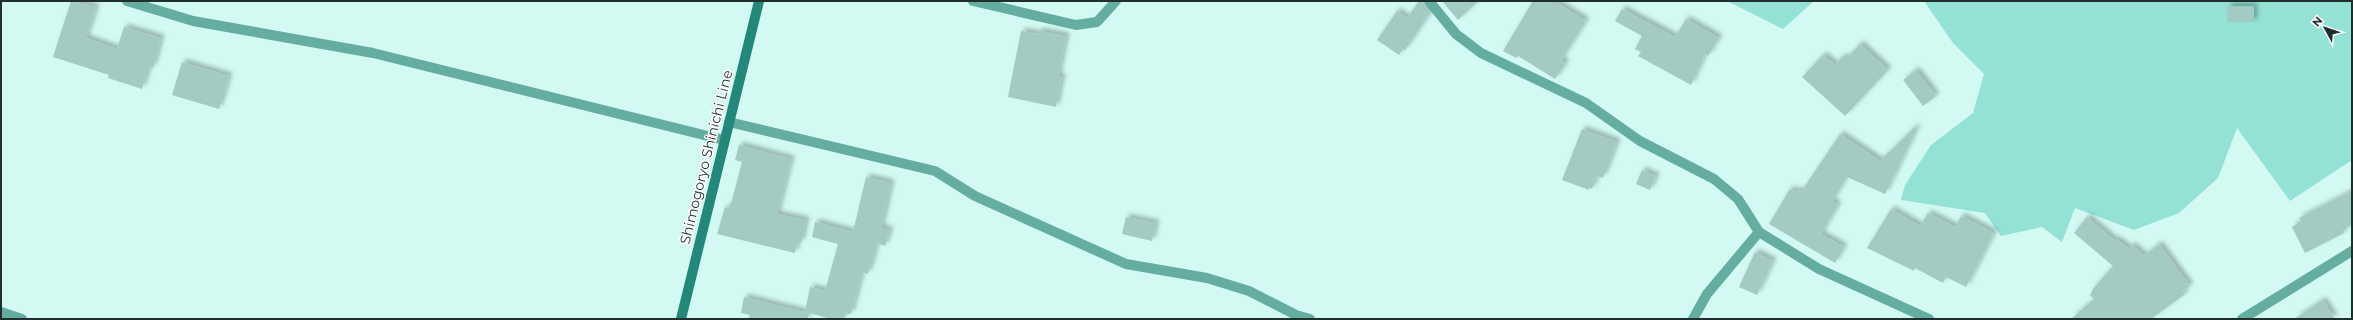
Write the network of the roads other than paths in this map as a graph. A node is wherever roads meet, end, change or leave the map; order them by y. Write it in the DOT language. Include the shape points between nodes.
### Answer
graph roads {
  1 [pos="127,1"];
  2 [pos="759,1"];
  3 [pos="973,1"];
  4 [pos="1116,1"];
  5 [pos="1429,1"];
  6 [pos="729,122"];
  7 [pos="724,140"];
  8 [pos="1759,232"];
  9 [pos="2352,251"];
  10 [pos="1,312"];
  11 [pos="22,319"];
  12 [pos="682,319"];
  13 [pos="1310,319"];
  14 [pos="1693,319"];
  15 [pos="1929,319"];
  16 [pos="2242,319"];
  1 -- 7 [label="street" via="193,21 374,53"];
  2 -- 6 [label="main road, Shimogoryo Shinichi Line"];
  3 -- 4 [label="street" via="1076,25 1096,22"];
  5 -- 8 [label="street" via="1456,34 1480,53 1586,103 1640,141 1714,179 1738,199"];
  6 -- 7 [label="main road, Shimogoryo Shinichi Line"];
  6 -- 13 [label="street" via="935,171 975,196 1126,264 1207,278 1249,291 1296,315"];
  7 -- 12 [label="main road, Shimogoryo Shinichi Line"];
  8 -- 14 [label="street" via="1708,294"];
  8 -- 15 [label="street" via="1819,270"];
  9 -- 16 [label="street"];
  10 -- 11 [label="street"];
}
